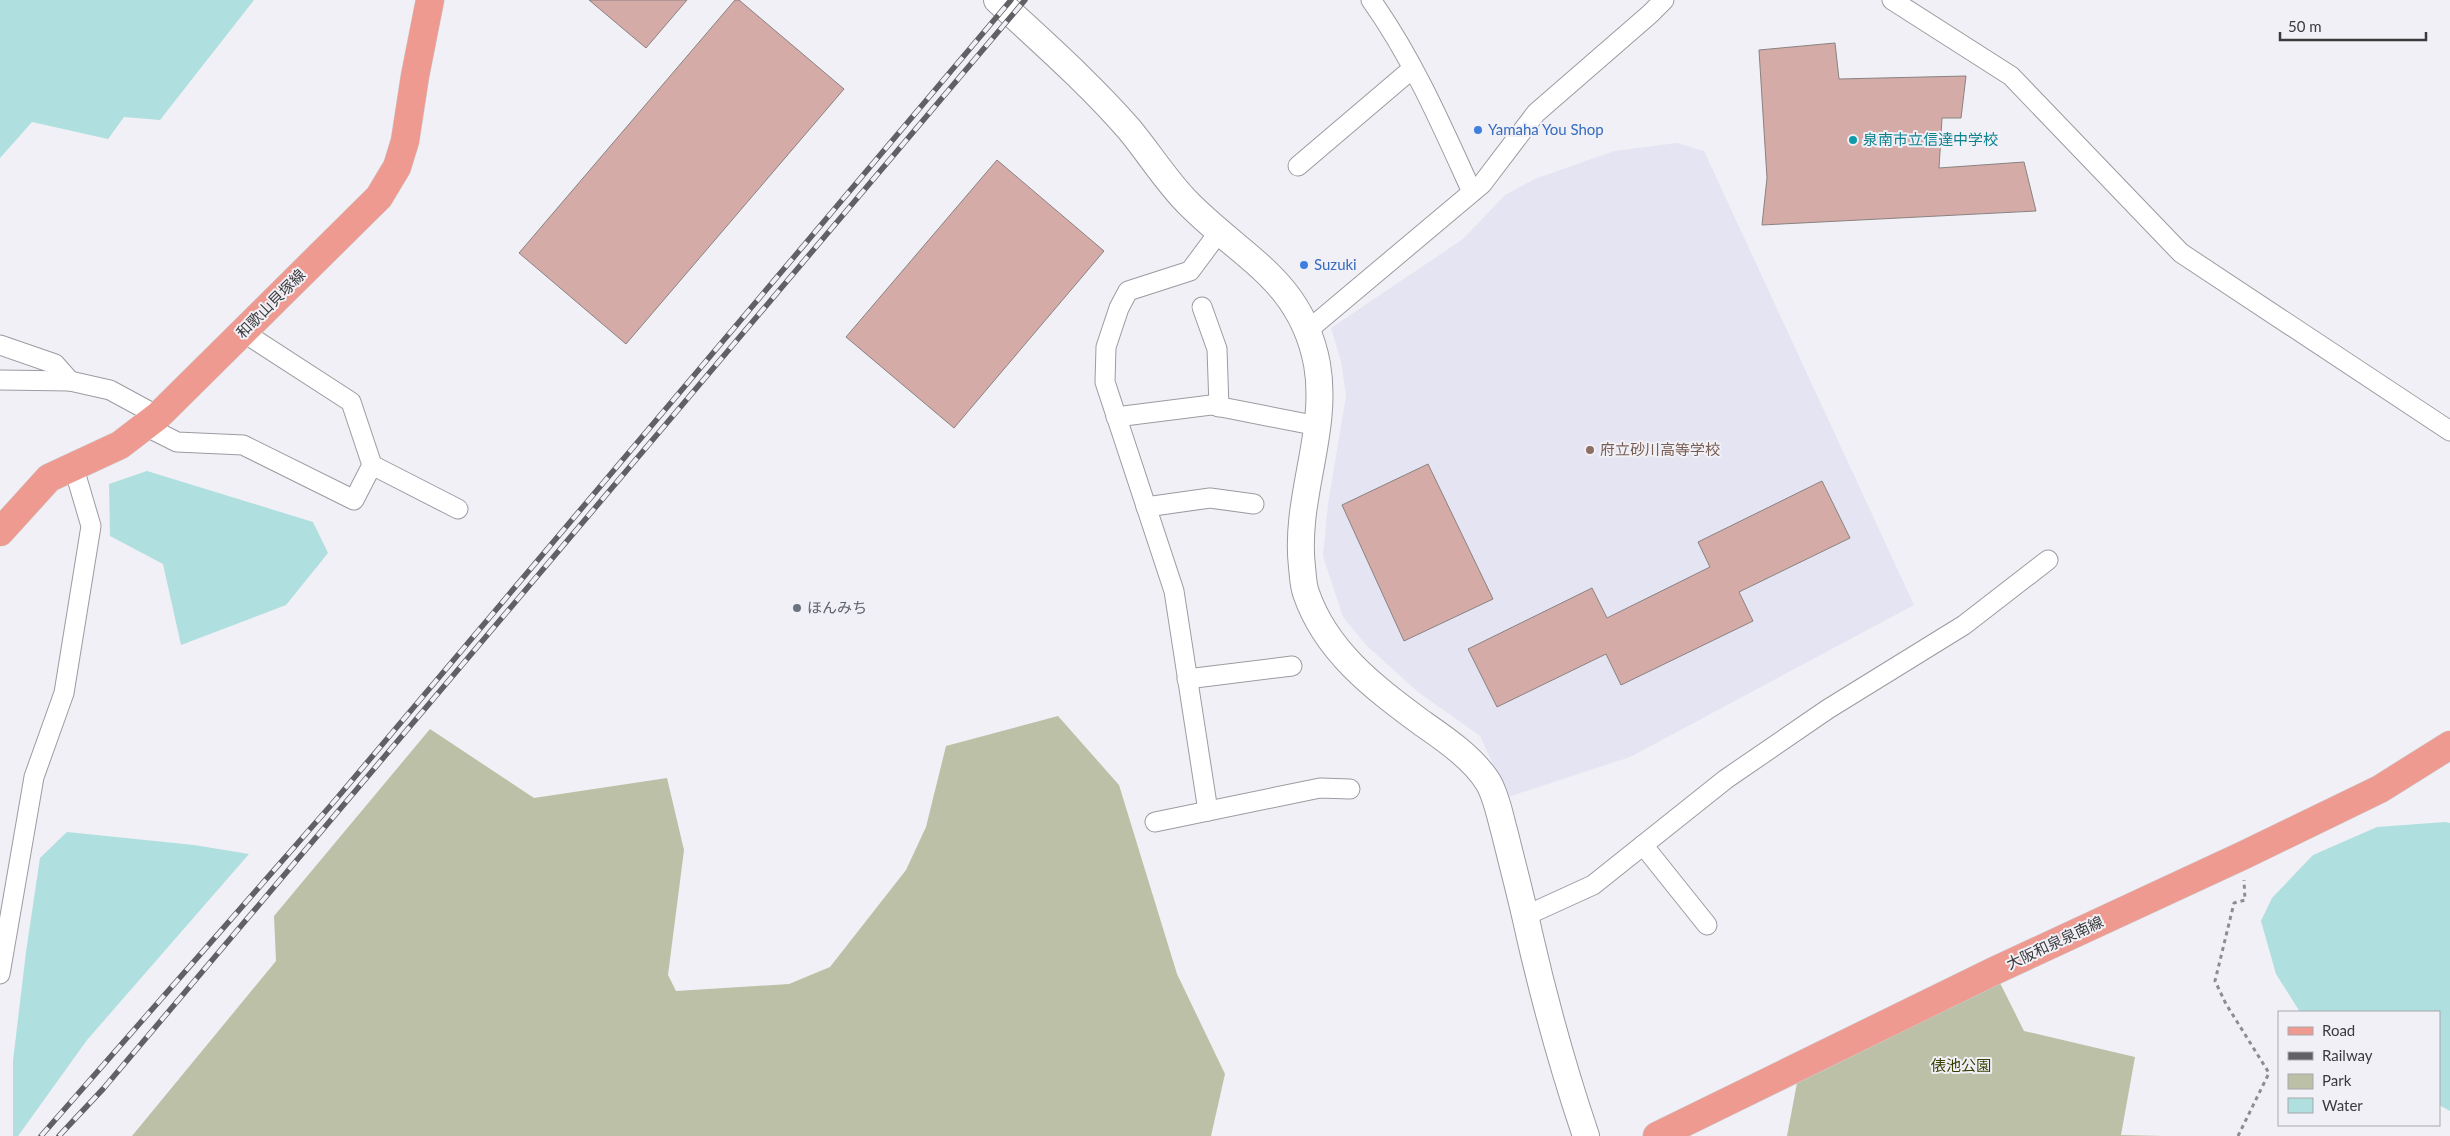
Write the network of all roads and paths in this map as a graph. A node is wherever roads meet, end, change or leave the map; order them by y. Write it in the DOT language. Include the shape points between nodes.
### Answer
graph roads {
  1 [pos="430,0"];
  2 [pos="998,0"];
  3 [pos="1371,0"];
  4 [pos="1664,0"];
  5 [pos="1892,0"];
  6 [pos="1412,69"];
  7 [pos="1298,166"];
  8 [pos="1472,192"];
  9 [pos="1219,232"];
  10 [pos="1202,307"];
  11 [pos="1307,331"];
  12 [pos="243,332"];
  13 [pos="0,345"];
  14 [pos="0,380"];
  15 [pos="70,381"];
  16 [pos="1219,407"];
  17 [pos="1116,417"];
  18 [pos="151,421"];
  19 [pos="1318,426"];
  20 [pos="2450,431"];
  21 [pos="73,465"];
  22 [pos="372,465"];
  23 [pos="1254,504"];
  24 [pos="1146,507"];
  25 [pos="458,509"];
  26 [pos="0,532"];
  27 [pos="2048,560"];
  28 [pos="1292,666"];
  29 [pos="1187,679"];
  30 [pos="2450,745"];
  31 [pos="1350,789"];
  32 [pos="1208,811"];
  33 [pos="1155,822"];
  34 [pos="1643,845"];
  35 [pos="2244,855"];
  36 [pos="1525,916"];
  37 [pos="1707,925"];
  38 [pos="0,974"];
  39 [pos="1586,1136"];
  40 [pos="1657,1136"];
  41 [pos="2238,1136"];
  1 -- 12 [label="main road, 和歌山貝塚線" via="405,141 397,167 379,196"];
  2 -- 9 [label="street" via="1084,80 1187,202"];
  3 -- 6 [label="street" via="1389,25"];
  4 -- 8 [label="street" via="1536,113 1482,184"];
  5 -- 20 [label="street" via="2011,76 2181,253"];
  6 -- 7 [label="street"];
  6 -- 8 [label="street"];
  8 -- 11 [label="street"];
  9 -- 11 [label="street" via="1272,275 1295,303"];
  9 -- 17 [label="street" via="1190,271 1128,291 1106,347 1105,382"];
  10 -- 16 [label="street" via="1217,349"];
  11 -- 19 [label="street" via="1317,364"];
  12 -- 18 [label="main road, 和歌山貝塚線"];
  12 -- 22 [label="street" via="351,402"];
  13 -- 15 [label="street" via="55,364"];
  14 -- 15 [label="street"];
  15 -- 18 [label="street" via="110,390"];
  16 -- 17 [label="street" via="1210,405"];
  16 -- 19 [label="street"];
  17 -- 24 [label="street"];
  18 -- 21 [label="main road, 和歌山貝塚線" via="120,445"];
  18 -- 22 [label="street" via="177,442 243,445 354,500"];
  19 -- 36 [label="street" via="1304,496 1300,553 1305,592 1336,648 1362,677 1449,741 1488,782"];
  21 -- 26 [label="main road, 和歌山貝塚線" via="50,478"];
  21 -- 38 [label="street" via="91,526 64,693 34,777"];
  22 -- 25 [label="street"];
  23 -- 24 [label="street" via="1210,498"];
  24 -- 29 [label="street" via="1174,591"];
  27 -- 34 [label="street" via="1964,626 1828,709 1726,779"];
  28 -- 29 [label="street"];
  29 -- 32 [label="street"];
  30 -- 35 [label="main road, 大阪和泉泉南線" via="2380,789"];
  31 -- 32 [label="street" via="1320,788"];
  32 -- 33 [label="street"];
  34 -- 36 [label="street" via="1593,884"];
  34 -- 37 [label="street"];
  35 -- 40 [label="main road, 大阪和泉泉南線" via="2003,967"];
  35 -- 41 [label="path" via="2245,900 2234,903 2214,981 2269,1073"];
  36 -- 39 [label="street" via="1549,1019"];
}
